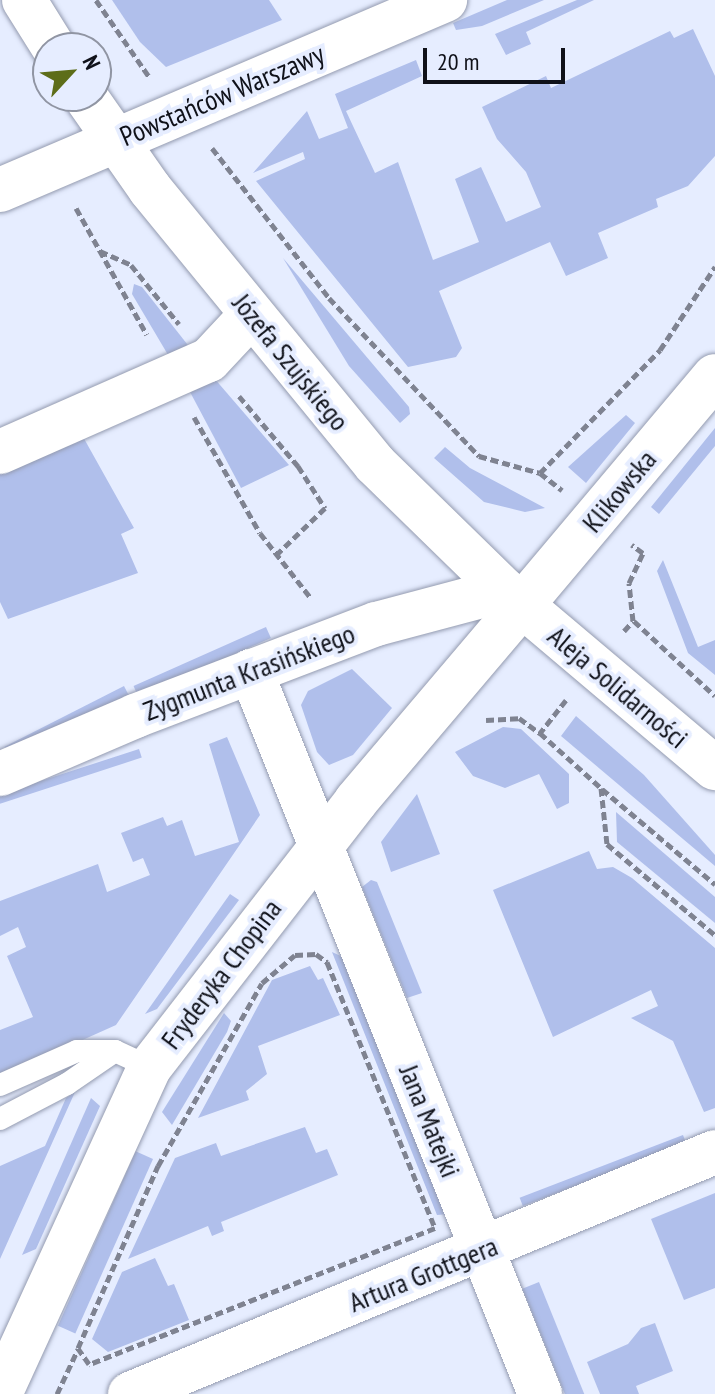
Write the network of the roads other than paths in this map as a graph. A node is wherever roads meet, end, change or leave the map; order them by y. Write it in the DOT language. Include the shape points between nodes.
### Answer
graph roads {
  1 [pos="24,0"];
  2 [pos="445,0"];
  3 [pos="44,32"];
  4 [pos="95,112"];
  5 [pos="114,141"];
  6 [pos="0,190"];
  7 [pos="251,315"];
  8 [pos="715,376"];
  9 [pos="0,452"];
  10 [pos="513,597"];
  11 [pos="251,671"];
  12 [pos="715,768"];
  13 [pos="0,774"];
  14 [pos="319,847"];
  15 [pos="133,1059"];
  16 [pos="0,1085"];
  17 [pos="0,1119"];
  18 [pos="715,1152"];
  19 [pos="481,1250"];
  20 [pos="0,1394"];
  21 [pos="130,1394"];
  22 [pos="540,1394"];
  1 -- 3 [label="street"];
  2 -- 5 [label="street, Powstańców Warszawy"];
  4 -- 5 [label="street, Józefa Szujskiego"];
  5 -- 6 [label="street, Powstańców Warszawy"];
  5 -- 7 [label="street, Józefa Szujskiego"];
  7 -- 9 [label="street" via="209,360"];
  7 -- 10 [label="street, Józefa Szujskiego" via="375,464"];
  8 -- 10 [label="street, Klikowska"];
  10 -- 11 [label="street, Zygmunta Krasińskiego" via="376,624"];
  10 -- 12 [label="street, Aleja Solidarności"];
  10 -- 14 [label="street, Fryderyka Chopina"];
  11 -- 13 [label="street, Zygmunta Krasińskiego"];
  11 -- 14 [label="street, Jana Matejki"];
  14 -- 15 [label="street, Fryderyka Chopina"];
  14 -- 19 [label="street, Jana Matejki"];
  15 -- 16 [label="lane" via="77,1051"];
  15 -- 17 [label="lane" via="67,1084"];
  15 -- 20 [label="street, Fryderyka Chopina"];
  18 -- 19 [label="street, Artura Grottgera"];
  19 -- 21 [label="street, Artura Grottgera"];
  19 -- 22 [label="street, Jana Matejki"];
}
